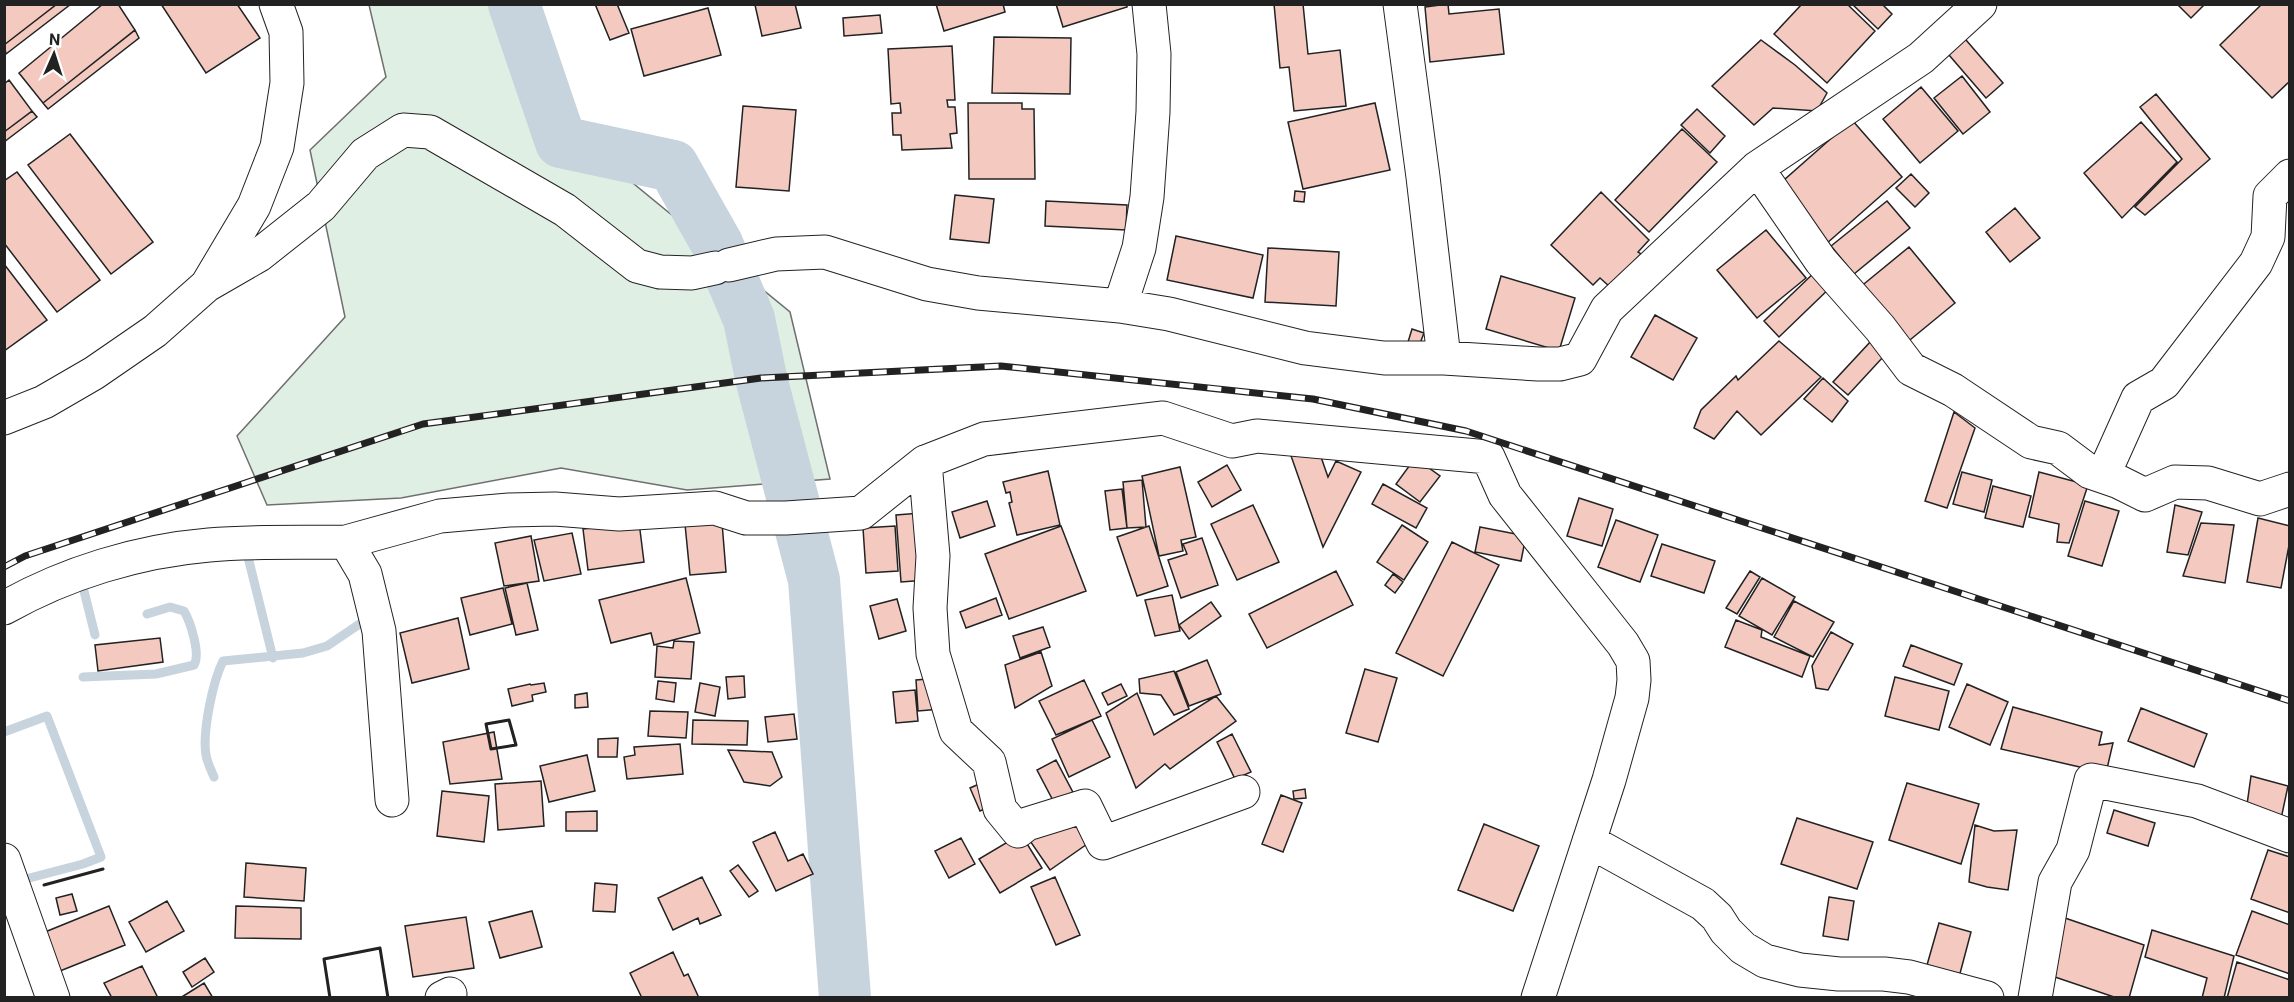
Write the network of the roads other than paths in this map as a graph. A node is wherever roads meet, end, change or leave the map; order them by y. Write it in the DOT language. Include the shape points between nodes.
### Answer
graph roads {
  1 [pos="276,4"];
  2 [pos="1149,4"];
  3 [pos="1400,4"];
  4 [pos="1980,4"];
  5 [pos="1756,168"];
  6 [pos="2289,176"];
  7 [pos="207,285"];
  8 [pos="1120,306"];
  9 [pos="1444,358"];
  10 [pos="4,418"];
  11 [pos="925,462"];
  12 [pos="2103,476"];
  13 [pos="2289,489"];
  14 [pos="346,542"];
  15 [pos="4,608"];
  16 [pos="1243,792"];
  17 [pos="392,800"];
  18 [pos="2289,836"];
  19 [pos="1589,840"];
  20 [pos="4,860"];
  21 [pos="53,998"];
  22 [pos="1538,998"];
  23 [pos="1987,998"];
  24 [pos="2035,998"];
  1 -- 7 [label="street" via="286,32 287,83 277,147 254,206"];
  2 -- 8 [label="street" via="1154,112 1147,197 1139,248"];
  3 -- 9 [label="street"];
  4 -- 5 [label="street" via="1921,58"];
  5 -- 9 [label="street" via="1608,309 1580,359 1538,364"];
  5 -- 12 [label="street" via="1821,261 1911,369 1953,390 2031,442 2058,448 2090,472"];
  6 -- 12 [label="street" via="2270,196 2268,237 2256,263 2164,383 2138,398"];
  7 -- 8 [label="street" via="277,241 321,206 365,154 403,130 430,132 565,210 637,266 660,272 692,273 776,254 825,252 927,284"];
  7 -- 10 [label="street" via="155,331 94,373 44,402"];
  8 -- 9 [label="street" via="1169,314 1305,348 1384,358"];
  11 -- 14 [label="street" via="861,513 746,518 715,508 619,514 509,510 440,516"];
  11 -- 16 [label="street" via="933,556 930,608 935,664 956,731 989,762 1000,809 1018,831 1027,824 1085,806 1103,843"];
  11 -- 19 [label="street" via="984,439 1163,418 1232,441 1257,436 1488,457 1505,495 1633,661 1632,698"];
  12 -- 13 [label="street" via="2145,495 2175,482 2208,483 2260,499"];
  14 -- 15 [label="street" via="220,544 148,554 51,585"];
  14 -- 17 [label="street" via="365,574 379,631"];
  18 -- 24 [label="street" via="2197,801 2091,780 2073,850 2055,882"];
  19 -- 22 [label="street"];
  19 -- 23 [label="street" via="1703,904 1743,948 1766,961 1800,970 1909,977"];
  20 -- 21 [label="street"];
}
